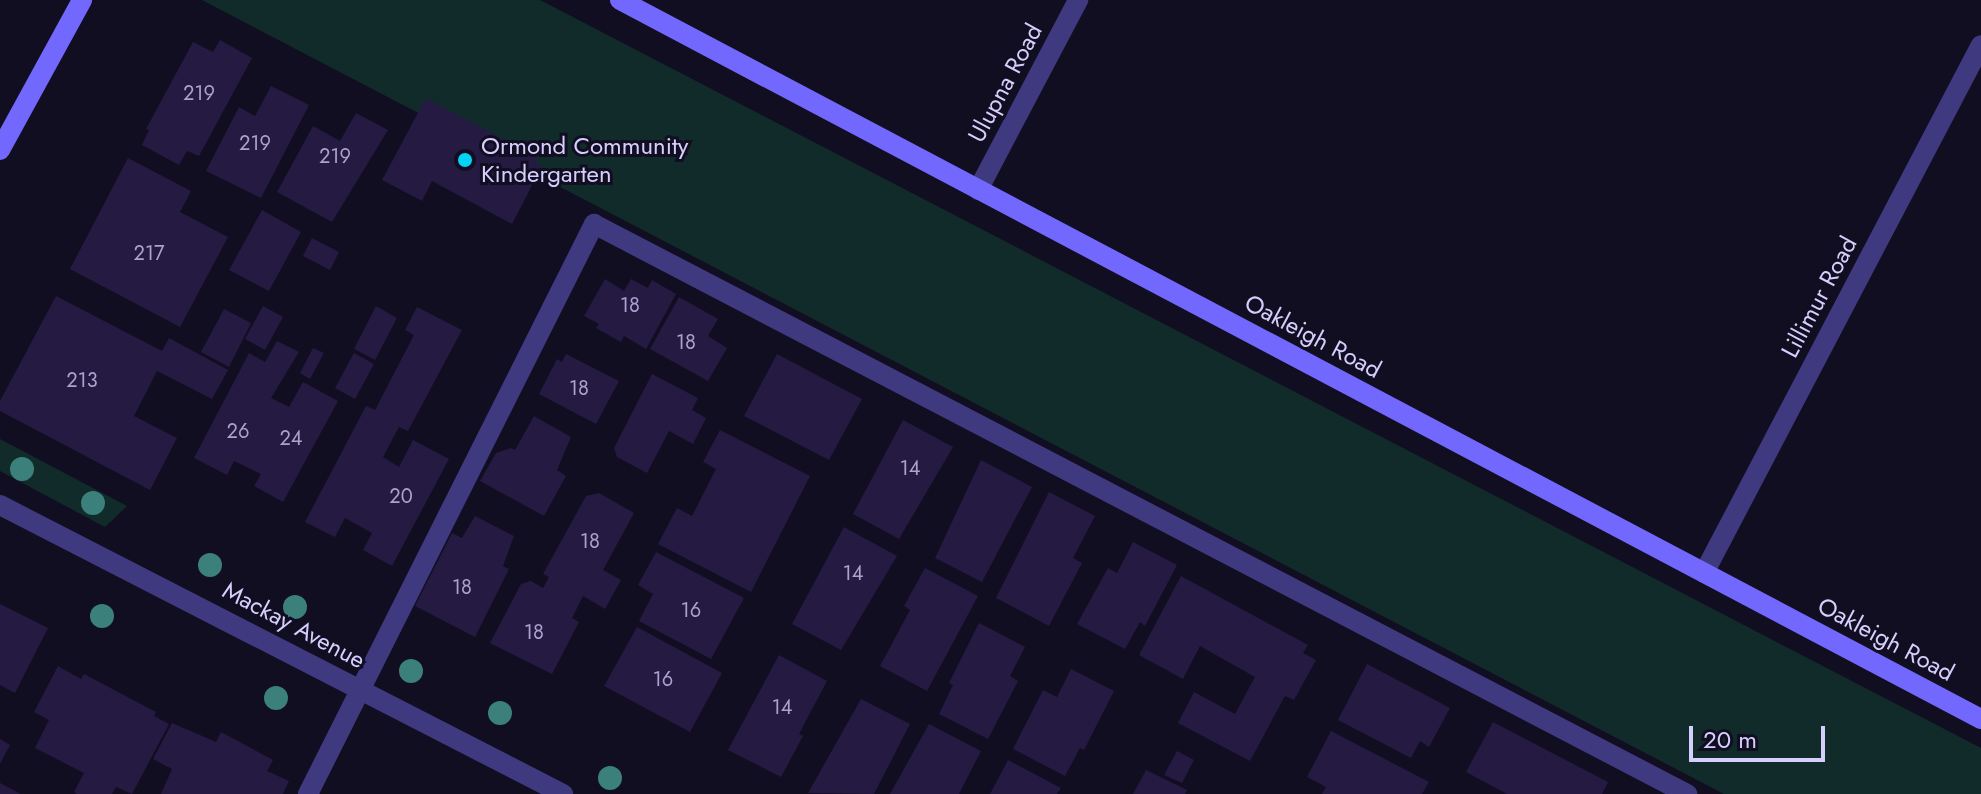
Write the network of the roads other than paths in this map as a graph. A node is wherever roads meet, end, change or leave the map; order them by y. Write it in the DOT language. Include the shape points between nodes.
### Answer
graph roads {
  1 [pos="82,0"];
  2 [pos="620,0"];
  3 [pos="1078,0"];
  4 [pos="1981,45"];
  5 [pos="0,150"];
  6 [pos="978,190"];
  7 [pos="0,505"];
  8 [pos="1704,573"];
  9 [pos="361,690"];
  10 [pos="1981,719"];
  11 [pos="308,794"];
  12 [pos="563,794"];
  13 [pos="1687,794"];
  1 -- 5 [label="street"];
  2 -- 6 [label="street, Oakleigh Road"];
  3 -- 6 [label="street, Ulupna Road"];
  4 -- 8 [label="street, Lillimur Road"];
  6 -- 8 [label="street, Oakleigh Road"];
  7 -- 9 [label="street, Mackay Avenue"];
  8 -- 10 [label="street, Oakleigh Road"];
  9 -- 11 [label="street"];
  9 -- 12 [label="street, Mackay Avenue"];
  9 -- 13 [label="street" via="594,224"];
}
